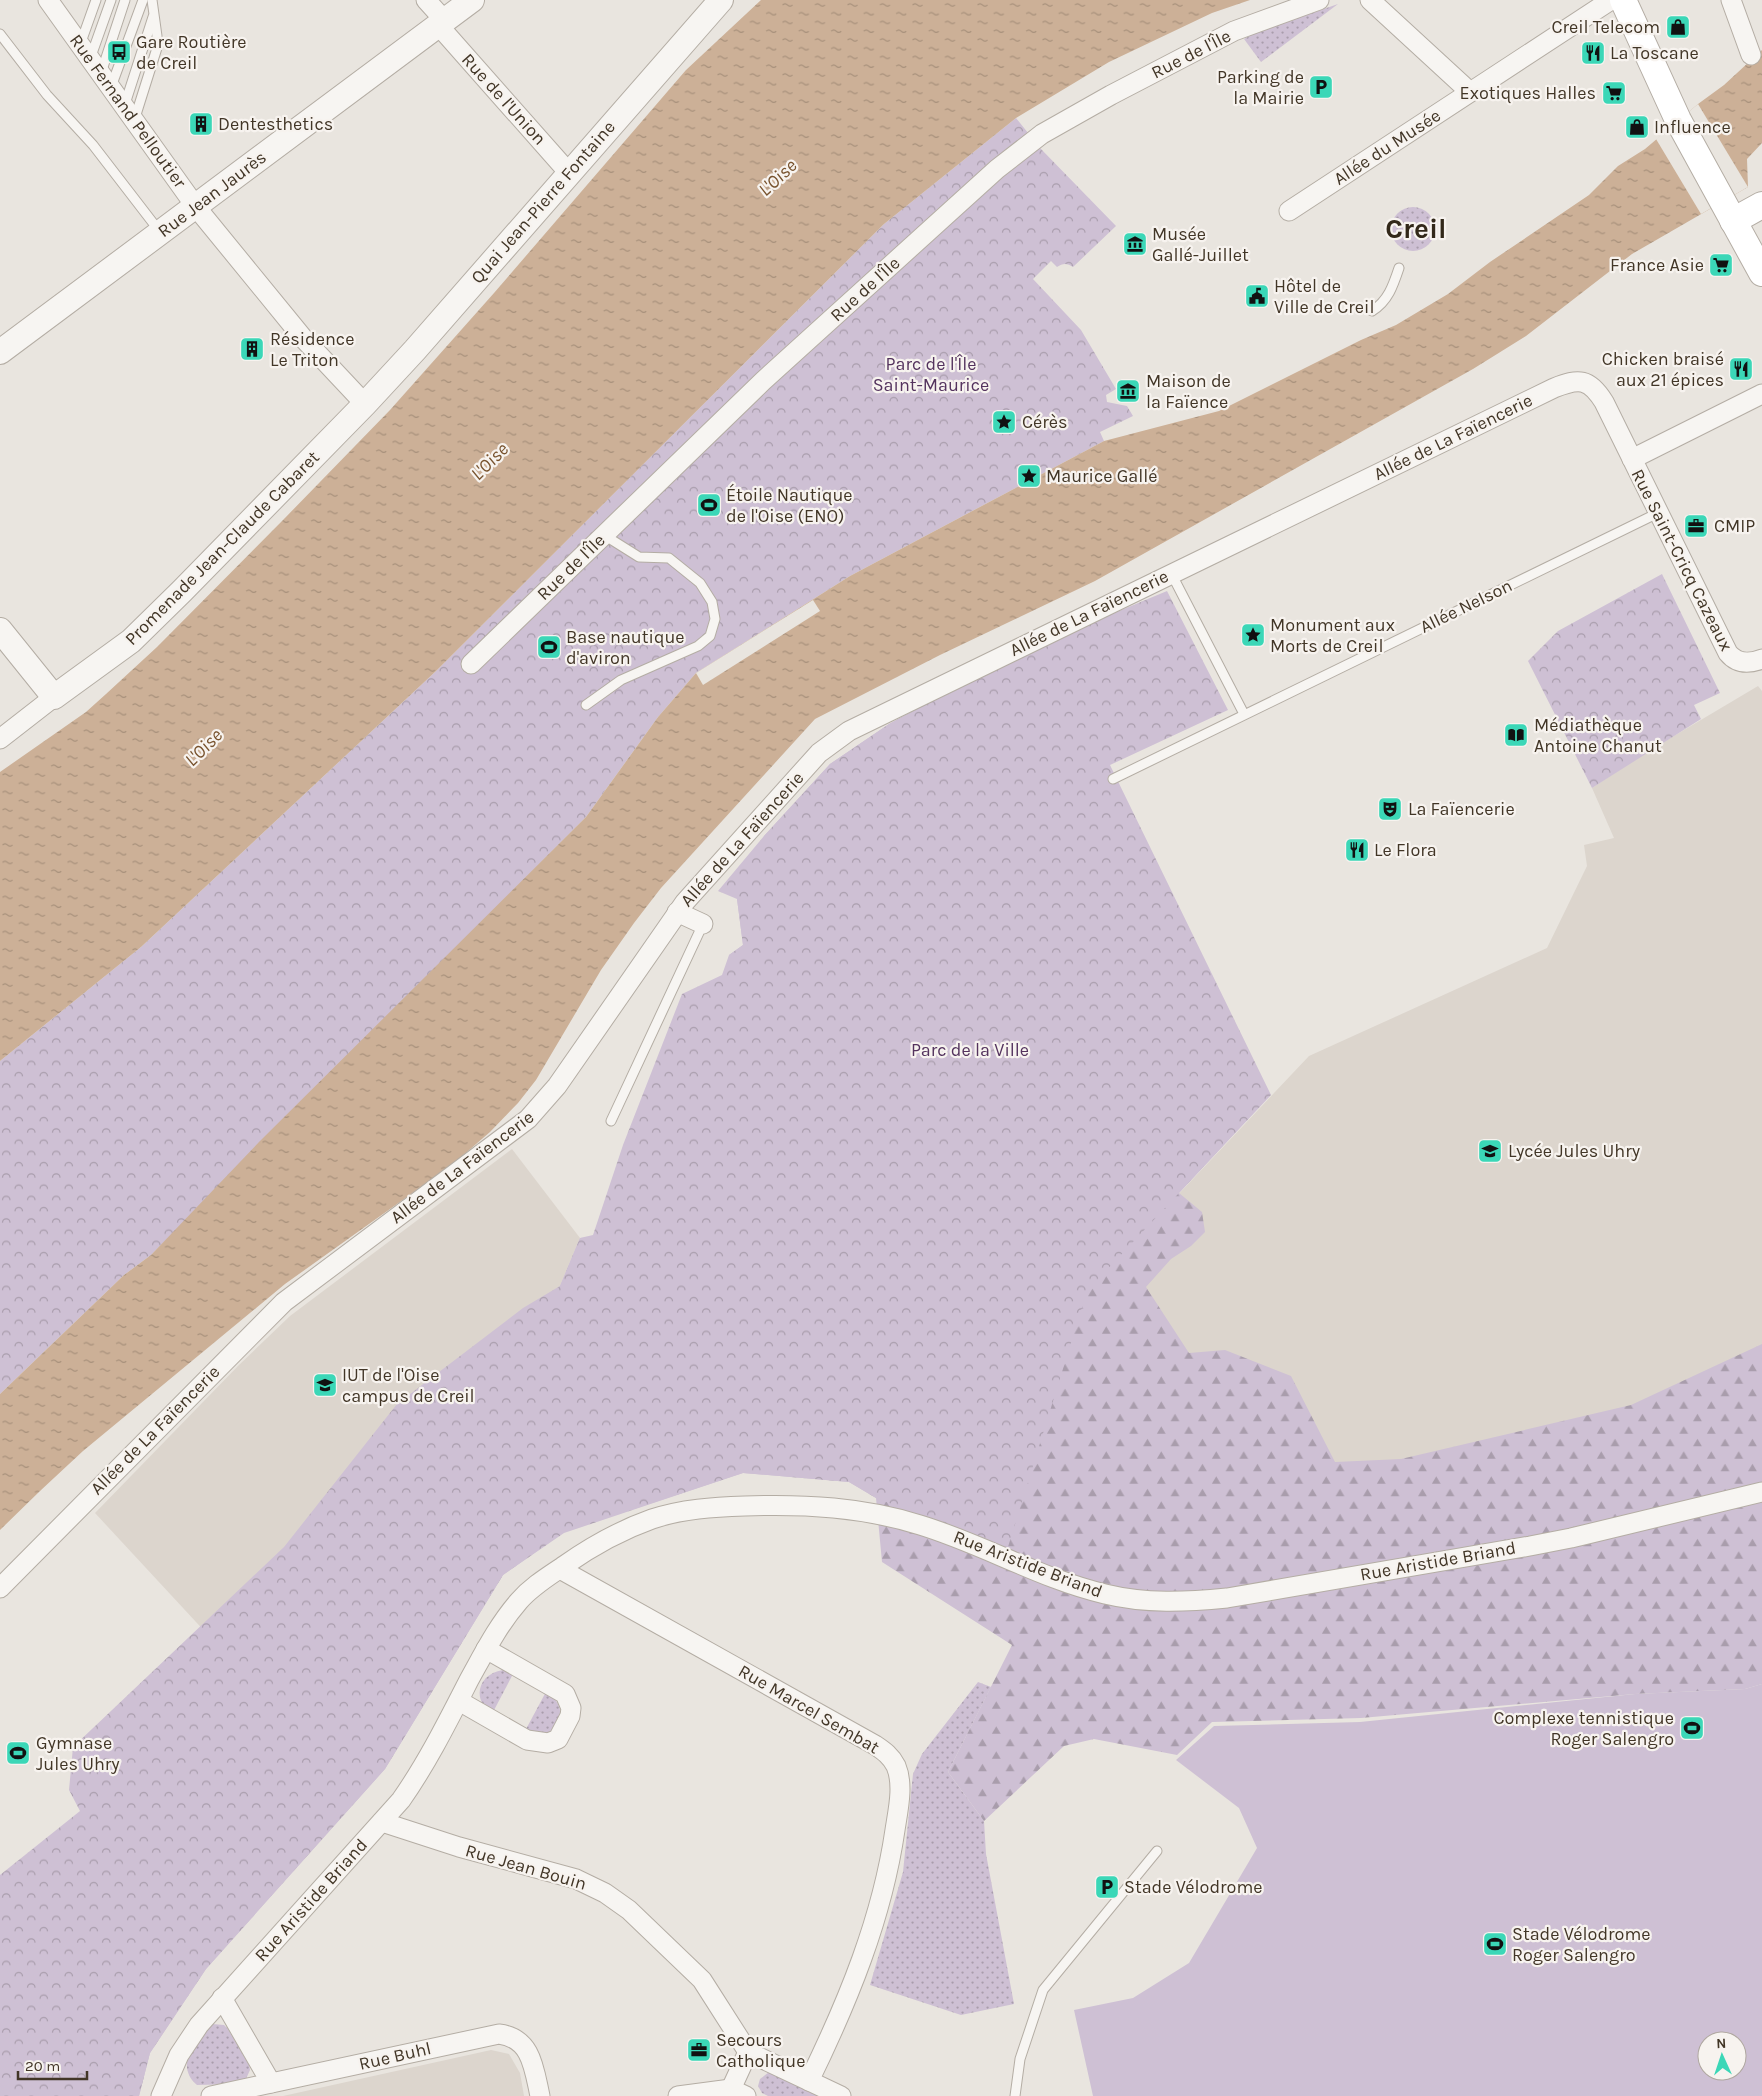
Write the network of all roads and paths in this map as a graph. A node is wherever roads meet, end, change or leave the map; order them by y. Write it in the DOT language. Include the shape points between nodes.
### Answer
graph roads {
  1 [pos="48,0"];
  2 [pos="96,0"];
  3 [pos="111,0"];
  4 [pos="126,0"];
  5 [pos="143,0"];
  6 [pos="152,0"];
  7 [pos="426,0"];
  8 [pos="472,0"];
  9 [pos="721,0"];
  10 [pos="1319,0"];
  11 [pos="1370,0"];
  12 [pos="1611,0"];
  13 [pos="1623,0"];
  14 [pos="1731,0"];
  15 [pos="154,14"];
  16 [pos="442,24"];
  17 [pos="0,34"];
  18 [pos="1751,55"];
  19 [pos="95,66"];
  20 [pos="1470,92"];
  21 [pos="129,114"];
  22 [pos="569,172"];
  23 [pos="1762,205"];
  24 [pos="196,207"];
  25 [pos="1289,211"];
  26 [pos="1728,212"];
  27 [pos="161,233"];
  28 [pos="1399,268"];
  29 [pos="1762,273"];
  30 [pos="1372,311"];
  31 [pos="0,352"];
  32 [pos="1762,394"];
  33 [pos="365,404"];
  34 [pos="1632,459"];
  35 [pos="1658,513"];
  36 [pos="604,535"];
  37 [pos="1171,573"];
  38 [pos="0,630"];
  39 [pos="1762,659"];
  40 [pos="471,664"];
  41 [pos="54,697"];
  42 [pos="586,705"];
  43 [pos="1244,714"];
  44 [pos="0,739"];
  45 [pos="1113,779"];
  46 [pos="677,912"];
  47 [pos="703,924"];
  48 [pos="611,1121"];
  49 [pos="1762,1492"];
  50 [pos="560,1569"];
  51 [pos="0,1588"];
  52 [pos="486,1649"];
  53 [pos="459,1701"];
  54 [pos="382,1822"];
  55 [pos="1157,1851"];
  56 [pos="222,1998"];
  57 [pos="748,2052"];
  58 [pos="809,2081"];
  59 [pos="271,2083"];
  60 [pos="738,2092"];
  61 [pos="161,2096"];
  62 [pos="211,2096"];
  63 [pos="540,2096"];
  64 [pos="678,2096"];
  65 [pos="841,2096"];
  66 [pos="1015,2096"];
  1 -- 19 [label="street, Rue Fernand Pelloutier"];
  2 -- 19 [label="lane"];
  3 -- 19 [label="lane"];
  4 -- 19 [label="lane"];
  5 -- 19 [label="lane"];
  6 -- 15 [label="lane"];
  7 -- 16 [label="street, Rue de l'Union"];
  8 -- 16 [label="street, Rue Jean Jaurès"];
  9 -- 22 [label="street, Quai Jean-Pierre Fontaine"];
  10 -- 36 [label="street, Rue de l'Île" via="1234,31 1111,95 1030,142 763,381"];
  11 -- 20 [label="street"];
  12 -- 20 [label="street, Allée du Musée"];
  13 -- 26 [label="main road" via="1678,120"];
  14 -- 18 [label="street"];
  15 -- 21 [label="lane"];
  15 -- 21 [label="lane" via="157,48"];
  16 -- 22 [label="street, Rue de l'Union"];
  16 -- 24 [label="street, Rue Jean Jaurès"];
  17 -- 27 [label="lane" via="47,95 93,144"];
  19 -- 21 [label="street, Rue Fernand Pelloutier"];
  20 -- 25 [label="street, Allée du Musée"];
  21 -- 24 [label="street, Rue Fernand Pelloutier"];
  22 -- 33 [label="street, Quai Jean-Pierre Fontaine"];
  23 -- 26 [label="main road"];
  24 -- 27 [label="street, Rue Jean Jaurès"];
  24 -- 33 [label="street, Rue Fernand Pelloutier" via="303,338"];
  26 -- 29 [label="main road"];
  27 -- 31 [label="street, Rue Jean Jaurès"];
  28 -- 30 [label="lane" via="1389,295"];
  32 -- 34 [label="street"];
  33 -- 41 [label="street, Promenade Jean-Claude Cabaret" via="131,641"];
  34 -- 35 [label="street, Rue Saint-Cricq Cazeaux"];
  34 -- 37 [label="street, Allée de La Faïencerie" via="1598,392 1584,382 1565,384"];
  35 -- 39 [label="street, Rue Saint-Cricq Cazeaux" via="1728,653 1740,662"];
  35 -- 43 [label="lane, Allée Nelson"];
  36 -- 40 [label="street, Rue de l'Île"];
  36 -- 42 [label="lane" via="639,557 669,558 700,584 712,602 715,619 710,636 698,646 621,680"];
  37 -- 43 [label="lane"];
  37 -- 46 [label="street, Allée de La Faïencerie" via="839,737 813,760"];
  38 -- 41 [label="street"];
  41 -- 44 [label="street, Promenade Jean-Claude Cabaret"];
  43 -- 45 [label="lane, Allée Nelson"];
  46 -- 47 [label="street"];
  46 -- 51 [label="street, Allée de La Faïencerie" via="538,1110 284,1302"];
  47 -- 48 [label="lane"];
  49 -- 50 [label="street, Rue Aristide Briand" via="1530,1546 1227,1598 1179,1602 1120,1597 1086,1589 937,1530 864,1511 803,1505 720,1507 654,1519 617,1534"];
  50 -- 52 [label="street, Rue Aristide Briand" via="518,1602"];
  50 -- 58 [label="street, Rue Marcel Sembat" via="875,1745 885,1751 896,1767 899,1778 898,1812 878,1910 858,1971"];
  52 -- 53 [label="street, Rue Aristide Briand"];
  52 -- 53 [label="street" via="564,1694 571,1708 570,1716 558,1739 538,1742 527,1740"];
  53 -- 54 [label="street, Rue Aristide Briand" via="411,1786"];
  54 -- 56 [label="street, Rue Aristide Briand"];
  54 -- 57 [label="street, Rue Jean Bouin" via="576,1879 605,1893 629,1910 702,1980"];
  55 -- 66 [label="lane" via="1043,1990 1020,2059"];
  56 -- 59 [label="street"];
  56 -- 61 [label="street, Rue Aristide Briand" via="188,2041"];
  57 -- 58 [label="street"];
  57 -- 60 [label="street"];
  58 -- 65 [label="street"];
  59 -- 62 [label="street, Rue Buhl"];
  59 -- 63 [label="street, Rue Buhl" via="499,2034 516,2039 529,2052"];
  60 -- 64 [label="street"];
}
